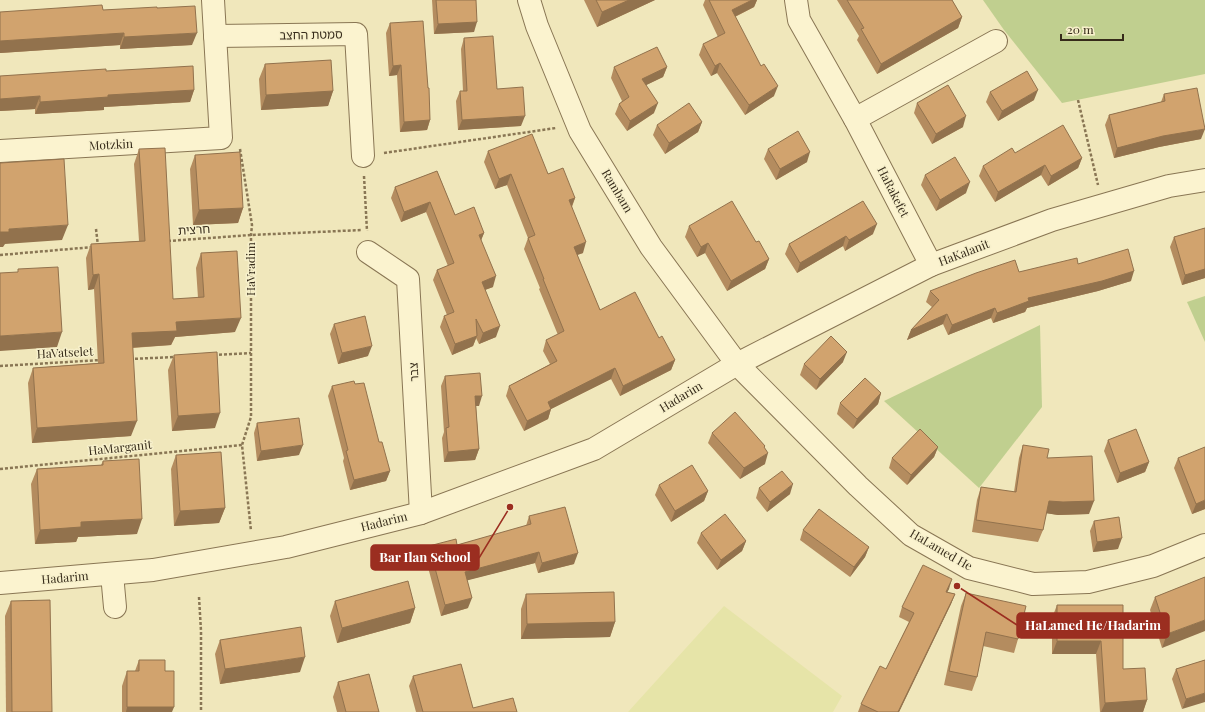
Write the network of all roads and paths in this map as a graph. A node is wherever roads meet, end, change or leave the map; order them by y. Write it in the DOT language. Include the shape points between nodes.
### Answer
graph roads {
  1 [pos="214,0"];
  2 [pos="529,0"];
  3 [pos="796,0"];
  4 [pos="216,36"];
  5 [pos="996,41"];
  6 [pos="1078,100"];
  7 [pos="855,119"];
  8 [pos="578,125"];
  9 [pos="221,138"];
  10 [pos="0,151"];
  11 [pos="363,156"];
  12 [pos="1205,180"];
  13 [pos="1103,205"];
  14 [pos="96,229"];
  15 [pos="367,230"];
  16 [pos="251,235"];
  17 [pos="166,241"];
  18 [pos="98,246"];
  19 [pos="104,246"];
  20 [pos="368,252"];
  21 [pos="0,255"];
  22 [pos="931,265"];
  23 [pos="251,353"];
  24 [pos="212,355"];
  25 [pos="181,356"];
  26 [pos="126,359"];
  27 [pos="102,360"];
  28 [pos="737,364"];
  29 [pos="0,366"];
  30 [pos="242,445"];
  31 [pos="0,469"];
  32 [pos="421,513"];
  33 [pos="1205,544"];
  34 [pos="253,552"];
  35 [pos="112,574"];
  36 [pos="0,583"];
  37 [pos="199,597"];
  38 [pos="115,607"];
  39 [pos="201,712"];
  1 -- 4 [label="street"];
  2 -- 8 [label="street, Rambam" via="537,26"];
  3 -- 7 [label="street, HaRakefet" via="800,20"];
  4 -- 9 [label="street"];
  4 -- 11 [label="street, סמטת החצב" via="356,34"];
  5 -- 7 [label="street"];
  6 -- 13 [label="path"];
  7 -- 22 [label="street, HaRakefet"];
  8 -- 11 [label="path"];
  8 -- 28 [label="street, Rambam" via="651,247"];
  9 -- 10 [label="street, Motzkin"];
  9 -- 16 [label="path, HaVradim" via="238,140 252,225"];
  11 -- 15 [label="path"];
  12 -- 13 [label="street, HaKalanit" via="1169,186"];
  13 -- 22 [label="street, HaKalanit" via="1052,220"];
  14 -- 18 [label="path"];
  15 -- 16 [label="path, חרצית"];
  15 -- 20 [label="path"];
  16 -- 17 [label="path, חרצית"];
  16 -- 23 [label="path, HaVradim"];
  18 -- 19 [label="path"];
  18 -- 21 [label="path"];
  20 -- 32 [label="street, צבר" via="408,279"];
  22 -- 28 [label="street, HaKalanit"];
  23 -- 24 [label="path"];
  23 -- 30 [label="path, HaVradim" via="251,417"];
  25 -- 26 [label="path"];
  27 -- 29 [label="path, HaVatselet"];
  28 -- 32 [label="street, Hadarim" via="594,449"];
  28 -- 33 [label="street, HaLamed He" via="858,486 911,535 969,568 1033,584 1088,582 1153,566"];
  30 -- 31 [label="path, HaMarganit"];
  30 -- 34 [label="path, HaVradim"];
  32 -- 34 [label="street, Hadarim"];
  34 -- 35 [label="street, Hadarim" via="153,570"];
  35 -- 36 [label="street, Hadarim"];
  35 -- 38 [label="street"];
  37 -- 39 [label="path"];
}
